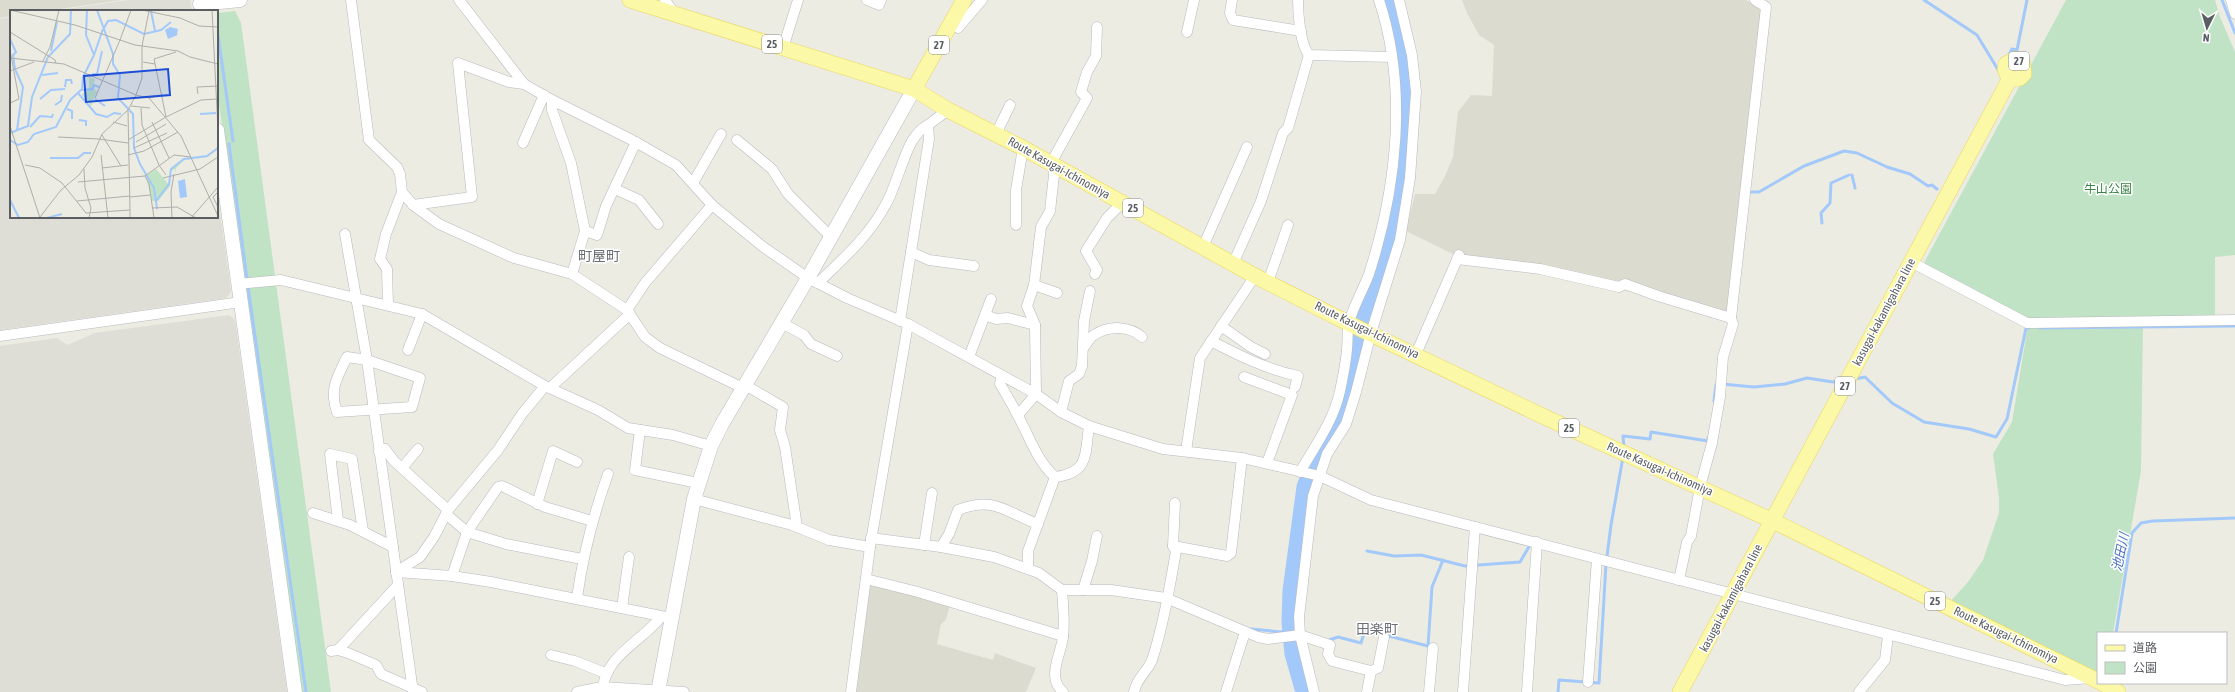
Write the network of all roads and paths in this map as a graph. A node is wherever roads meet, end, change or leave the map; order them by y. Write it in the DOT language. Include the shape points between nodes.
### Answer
graph roads {
  1 [pos="240,0"];
  2 [pos="351,0"];
  3 [pos="459,0"];
  4 [pos="630,0"];
  5 [pos="665,0"];
  6 [pos="798,0"];
  7 [pos="867,0"];
  8 [pos="881,0"];
  9 [pos="964,0"];
  10 [pos="982,0"];
  11 [pos="1194,0"];
  12 [pos="1232,0"];
  13 [pos="1298,0"];
  14 [pos="1379,0"];
  15 [pos="1399,0"];
  16 [pos="1755,0"];
  17 [pos="2231,0"];
  18 [pos="200,5"];
  19 [pos="674,14"];
  20 [pos="2235,14"];
  21 [pos="1097,27"];
  22 [pos="958,28"];
  23 [pos="1301,31"];
  24 [pos="1186,32"];
  25 [pos="783,48"];
  26 [pos="1309,55"];
  27 [pos="1392,57"];
  28 [pos="2009,80"];
  29 [pos="524,84"];
  30 [pos="914,89"];
  31 [pos="548,98"];
  32 [pos="1010,105"];
  33 [pos="948,110"];
  34 [pos="928,125"];
  35 [pos="721,134"];
  36 [pos="996,134"];
  37 [pos="218,137"];
  38 [pos="737,140"];
  39 [pos="636,142"];
  40 [pos="523,143"];
  41 [pos="1247,147"];
  42 [pos="1023,148"];
  43 [pos="1053,164"];
  44 [pos="693,183"];
  45 [pos="615,189"];
  46 [pos="402,192"];
  47 [pos="1122,203"];
  48 [pos="413,205"];
  49 [pos="712,205"];
  50 [pos="658,224"];
  51 [pos="1016,225"];
  52 [pos="1288,225"];
  53 [pos="585,232"];
  54 [pos="346,234"];
  55 [pos="832,237"];
  56 [pos="1203,247"];
  57 [pos="911,252"];
  58 [pos="1911,262"];
  59 [pos="1233,264"];
  60 [pos="974,266"];
  61 [pos="572,274"];
  62 [pos="1095,274"];
  63 [pos="1262,279"];
  64 [pos="813,280"];
  65 [pos="238,284"];
  66 [pos="1034,284"];
  67 [pos="1090,291"];
  68 [pos="1057,293"];
  69 [pos="357,298"];
  70 [pos="991,299"];
  71 [pos="241,302"];
  72 [pos="388,305"];
  73 [pos="628,312"];
  74 [pos="422,314"];
  75 [pos="986,315"];
  76 [pos="1731,318"];
  77 [pos="2235,320"];
  78 [pos="782,323"];
  79 [pos="904,323"];
  80 [pos="1350,324"];
  81 [pos="1035,325"];
  82 [pos="1221,326"];
  83 [pos="1369,332"];
  84 [pos="0,336"];
  85 [pos="1142,337"];
  86 [pos="1211,341"];
  87 [pos="1084,347"];
  88 [pos="408,350"];
  89 [pos="1265,354"];
  90 [pos="1416,354"];
  91 [pos="838,356"];
  92 [pos="969,357"];
  93 [pos="367,360"];
  94 [pos="1002,376"];
  95 [pos="1244,377"];
  96 [pos="547,387"];
  97 [pos="744,387"];
  98 [pos="1295,387"];
  99 [pos="1036,394"];
  100 [pos="372,409"];
  101 [pos="1061,412"];
  102 [pos="1018,415"];
  103 [pos="1090,426"];
  104 [pos="640,430"];
  105 [pos="711,446"];
  106 [pos="418,449"];
  107 [pos="1186,451"];
  108 [pos="379,452"];
  109 [pos="1242,458"];
  110 [pos="577,462"];
  111 [pos="1267,464"];
  112 [pos="402,468"];
  113 [pos="1301,472"];
  114 [pos="608,474"];
  115 [pos="1318,476"];
  116 [pos="1055,477"];
  117 [pos="698,483"];
  118 [pos="1700,486"];
  119 [pos="932,493"];
  120 [pos="694,499"];
  121 [pos="1175,503"];
  122 [pos="537,504"];
  123 [pos="447,512"];
  124 [pos="313,513"];
  125 [pos="338,520"];
  126 [pos="592,521"];
  127 [pos="1773,521"];
  128 [pos="1038,524"];
  129 [pos="797,527"];
  130 [pos="1475,527"];
  131 [pos="362,531"];
  132 [pos="467,532"];
  133 [pos="1097,536"];
  134 [pos="871,542"];
  135 [pos="924,545"];
  136 [pos="1536,545"];
  137 [pos="1173,546"];
  138 [pos="392,547"];
  139 [pos="941,547"];
  140 [pos="629,557"];
  141 [pos="582,559"];
  142 [pos="1597,559"];
  143 [pos="1028,568"];
  144 [pos="396,572"];
  145 [pos="452,576"];
  146 [pos="866,579"];
  147 [pos="1679,580"];
  148 [pos="398,585"];
  149 [pos="1062,590"];
  150 [pos="1083,590"];
  151 [pos="1734,594"];
  152 [pos="577,598"];
  153 [pos="1166,598"];
  154 [pos="622,608"];
  155 [pos="666,617"];
  156 [pos="1245,632"];
  157 [pos="1298,635"];
  158 [pos="1063,636"];
  159 [pos="1888,636"];
  160 [pos="1384,637"];
  161 [pos="1433,648"];
  162 [pos="551,655"];
  163 [pos="1371,671"];
  164 [pos="605,673"];
  165 [pos="2097,681"];
  166 [pos="1588,682"];
  167 [pos="2097,683"];
  168 [pos="602,689"];
  169 [pos="413,690"];
  170 [pos="658,691"];
  171 [pos="295,692"];
  172 [pos="422,692"];
  173 [pos="577,692"];
  174 [pos="684,692"];
  175 [pos="851,692"];
  176 [pos="1063,692"];
  177 [pos="1134,692"];
  178 [pos="1226,692"];
  179 [pos="1314,692"];
  180 [pos="1367,692"];
  181 [pos="1430,692"];
  182 [pos="1463,692"];
  183 [pos="1526,692"];
  184 [pos="1680,692"];
  185 [pos="1859,692"];
  1 -- 18 [label="street"];
  2 -- 46 [label="street" via="369,140 396,167 400,174"];
  3 -- 29 [label="street"];
  4 -- 19 [label="main road, Route Kasugai-Ichinomiya / 25"];
  5 -- 19 [label="street"];
  6 -- 25 [label="street"];
  7 -- 8 [label="street" via="879,5"];
  9 -- 30 [label="main road, 27"];
  10 -- 22 [label="street"];
  11 -- 24 [label="street"];
  12 -- 23 [label="street" via="1230,13 1233,20"];
  13 -- 23 [label="street"];
  14 -- 27 [label="street"];
  15 -- 83 [label="street" via="1412,55 1416,92 1410,178 1400,240"];
  16 -- 76 [label="street" via="1766,7"];
  17 -- 20 [label="street"];
  19 -- 25 [label="main road, Route Kasugai-Ichinomiya / 25"];
  21 -- 43 [label="street" via="1096,56 1087,72 1081,92 1087,98"];
  23 -- 26 [label="street"];
  25 -- 30 [label="main road, Route Kasugai-Ichinomiya / 25"];
  26 -- 27 [label="street"];
  26 -- 59 [label="street" via="1288,128 1283,133 1261,202"];
  27 -- 80 [label="street" via="1396,79 1396,111 1387,209 1369,275"];
  28 -- 58 [label="main road, kasugai-kakamigahara line / 27"];
  29 -- 31 [label="street"];
  29 -- 48 [label="street" via="509,82 458,63 472,197"];
  30 -- 33 [label="main road, Route Kasugai-Ichinomiya / 25"];
  30 -- 55 [label="street"];
  31 -- 39 [label="street"];
  31 -- 40 [label="street"];
  31 -- 53 [label="street" via="571,163"];
  32 -- 36 [label="street"];
  33 -- 34 [label="street"];
  33 -- 36 [label="main road, Route Kasugai-Ichinomiya / 25"];
  34 -- 57 [label="street" via="929,139"];
  34 -- 64 [label="street" via="921,129 908,150 887,203 875,224 852,250"];
  35 -- 44 [label="street"];
  36 -- 42 [label="main road, Route Kasugai-Ichinomiya / 25"];
  37 -- 65 [label="street"];
  38 -- 55 [label="street" via="772,169 788,194"];
  39 -- 44 [label="street" via="676,165"];
  39 -- 45 [label="street"];
  41 -- 56 [label="street"];
  42 -- 43 [label="main road, Route Kasugai-Ichinomiya / 25"];
  42 -- 51 [label="street" via="1016,190"];
  43 -- 47 [label="main road, Route Kasugai-Ichinomiya / 25"];
  43 -- 66 [label="street" via="1050,211 1041,227"];
  44 -- 49 [label="street"];
  45 -- 50 [label="street" via="639,200"];
  45 -- 53 [label="street" via="606,206 597,235"];
  46 -- 48 [label="street"];
  46 -- 72 [label="street" via="386,234 380,259 387,269"];
  47 -- 56 [label="main road, Route Kasugai-Ichinomiya / 25"];
  47 -- 62 [label="street" via="1107,218 1086,251 1097,270"];
  48 -- 61 [label="street" via="439,224 514,258"];
  49 -- 64 [label="street" via="762,246"];
  49 -- 73 [label="street" via="645,283"];
  52 -- 63 [label="street"];
  53 -- 61 [label="street"];
  54 -- 69 [label="street"];
  55 -- 64 [label="street"];
  56 -- 59 [label="main road, Route Kasugai-Ichinomiya / 25"];
  57 -- 60 [label="street" via="929,260"];
  57 -- 79 [label="street"];
  58 -- 77 [label="street" via="2027,323"];
  58 -- 127 [label="main road, kasugai-kakamigahara line / 27"];
  59 -- 63 [label="main road, Route Kasugai-Ichinomiya / 25"];
  61 -- 73 [label="street"];
  63 -- 80 [label="main road, Route Kasugai-Ichinomiya / 25"];
  63 -- 82 [label="street"];
  64 -- 78 [label="street"];
  64 -- 79 [label="street"];
  65 -- 69 [label="street" via="281,280"];
  65 -- 71 [label="street"];
  66 -- 68 [label="street"];
  66 -- 81 [label="street" via="1027,306"];
  67 -- 87 [label="street" via="1084,321"];
  69 -- 72 [label="street"];
  69 -- 93 [label="street"];
  70 -- 75 [label="street"];
  71 -- 84 [label="street"];
  71 -- 171 [label="street"];
  72 -- 74 [label="street"];
  73 -- 96 [label="street"];
  73 -- 97 [label="street" via="645,337 660,348"];
  74 -- 88 [label="street"];
  74 -- 96 [label="street"];
  75 -- 81 [label="street"];
  75 -- 92 [label="street"];
  76 -- 90 [label="street" via="1625,284 1619,287 1540,269 1458,257"];
  76 -- 118 [label="street" via="1732,324 1723,357 1720,397 1712,443"];
  78 -- 91 [label="street" via="804,336 811,344"];
  78 -- 97 [label="street"];
  79 -- 92 [label="street"];
  79 -- 134 [label="street"];
  80 -- 83 [label="main road, Route Kasugai-Ichinomiya / 25"];
  80 -- 113 [label="street" via="1339,393 1330,419"];
  81 -- 99 [label="street"];
  82 -- 86 [label="street"];
  82 -- 89 [label="street"];
  83 -- 90 [label="main road, Route Kasugai-Ichinomiya / 25"];
  83 -- 115 [label="street" via="1346,424 1327,454"];
  85 -- 87 [label="street" via="1134,330 1114,328 1094,335"];
  86 -- 98 [label="street" via="1246,360 1274,371 1298,376"];
  86 -- 107 [label="street" via="1197,367"];
  87 -- 101 [label="street" via="1080,374 1069,381"];
  90 -- 118 [label="main road, Route Kasugai-Ichinomiya / 25" via="1549,419"];
  92 -- 94 [label="street"];
  93 -- 100 [label="street"];
  93 -- 100 [label="street" via="347,357 334,384 332,398 337,412"];
  93 -- 100 [label="street" via="420,378 412,407"];
  94 -- 99 [label="street"];
  94 -- 102 [label="street" via="1000,384"];
  95 -- 111 [label="street" via="1292,395"];
  96 -- 104 [label="street" via="598,410 628,428"];
  96 -- 123 [label="street" via="522,414 498,450"];
  97 -- 105 [label="street"];
  97 -- 129 [label="street" via="783,407 780,430"];
  99 -- 101 [label="street"];
  99 -- 102 [label="street"];
  100 -- 108 [label="street"];
  101 -- 103 [label="street"];
  102 -- 116 [label="street" via="1032,445"];
  103 -- 107 [label="street" via="1163,449"];
  103 -- 116 [label="street" via="1084,462 1070,475"];
  104 -- 105 [label="street" via="673,435"];
  104 -- 117 [label="street" via="635,470"];
  105 -- 117 [label="street"];
  106 -- 112 [label="street"];
  107 -- 109 [label="street"];
  108 -- 112 [label="street" via="385,449"];
  108 -- 138 [label="street"];
  109 -- 111 [label="street"];
  109 -- 137 [label="street" via="1231,553 1227,556"];
  110 -- 122 [label="street" via="553,451"];
  111 -- 113 [label="street"];
  112 -- 123 [label="street"];
  113 -- 115 [label="street"];
  114 -- 126 [label="street"];
  115 -- 130 [label="street" via="1371,500"];
  115 -- 157 [label="street" via="1309,521"];
  116 -- 128 [label="street"];
  117 -- 120 [label="street"];
  118 -- 127 [label="main road, Route Kasugai-Ichinomiya / 25"];
  118 -- 147 [label="street" via="1692,536 1687,542"];
  119 -- 135 [label="street"];
  120 -- 129 [label="street"];
  120 -- 155 [label="street"];
  121 -- 137 [label="street"];
  122 -- 126 [label="street"];
  122 -- 132 [label="street" via="502,486 498,487"];
  123 -- 132 [label="street"];
  123 -- 144 [label="street" via="420,557"];
  124 -- 125 [label="street"];
  125 -- 131 [label="street"];
  125 -- 131 [label="street" via="330,454 352,459"];
  126 -- 141 [label="street"];
  127 -- 151 [label="main road, kasugai-kakamigahara line / 27"];
  127 -- 165 [label="main road, Route Kasugai-Ichinomiya / 25"];
  128 -- 139 [label="street" via="1016,516 998,505 972,504 958,510"];
  128 -- 143 [label="street" via="1028,551"];
  129 -- 134 [label="street" via="830,540"];
  130 -- 136 [label="street"];
  130 -- 182 [label="street"];
  131 -- 138 [label="street"];
  132 -- 141 [label="street" via="506,544"];
  132 -- 145 [label="street"];
  133 -- 150 [label="street"];
  134 -- 135 [label="street"];
  134 -- 146 [label="street"];
  135 -- 139 [label="street"];
  136 -- 142 [label="street"];
  136 -- 183 [label="street"];
  137 -- 153 [label="street" via="1176,550"];
  138 -- 144 [label="street"];
  139 -- 143 [label="street"];
  140 -- 154 [label="street"];
  141 -- 152 [label="street"];
  142 -- 147 [label="street"];
  142 -- 166 [label="street"];
  143 -- 149 [label="street"];
  144 -- 145 [label="street"];
  144 -- 148 [label="street"];
  145 -- 152 [label="street"];
  146 -- 158 [label="street"];
  146 -- 175 [label="street"];
  147 -- 151 [label="street"];
  148 -- 169 [label="street"];
  148 -- 169 [label="street" via="335,651 376,665 381,674"];
  149 -- 150 [label="street"];
  149 -- 158 [label="street"];
  150 -- 153 [label="street" via="1135,592"];
  151 -- 159 [label="street"];
  151 -- 184 [label="main road, kasugai-kakamigahara line / 27"];
  152 -- 154 [label="street"];
  153 -- 156 [label="street"];
  153 -- 177 [label="street" via="1152,662 1142,673"];
  154 -- 155 [label="street"];
  155 -- 164 [label="street" via="615,660"];
  155 -- 170 [label="street"];
  156 -- 157 [label="street" via="1268,638"];
  156 -- 178 [label="street"];
  157 -- 163 [label="street" via="1330,645 1328,654 1332,661"];
  157 -- 179 [label="street"];
  158 -- 176 [label="street" via="1054,675"];
  159 -- 167 [label="street" via="1929,644 2065,680"];
  159 -- 185 [label="street" via="1885,660"];
  160 -- 163 [label="street" via="1378,668"];
  161 -- 181 [label="street"];
  162 -- 164 [label="street"];
  163 -- 180 [label="street"];
  164 -- 168 [label="street"];
  168 -- 170 [label="street"];
  168 -- 173 [label="street"];
  169 -- 172 [label="street"];
  170 -- 174 [label="street"];
}
